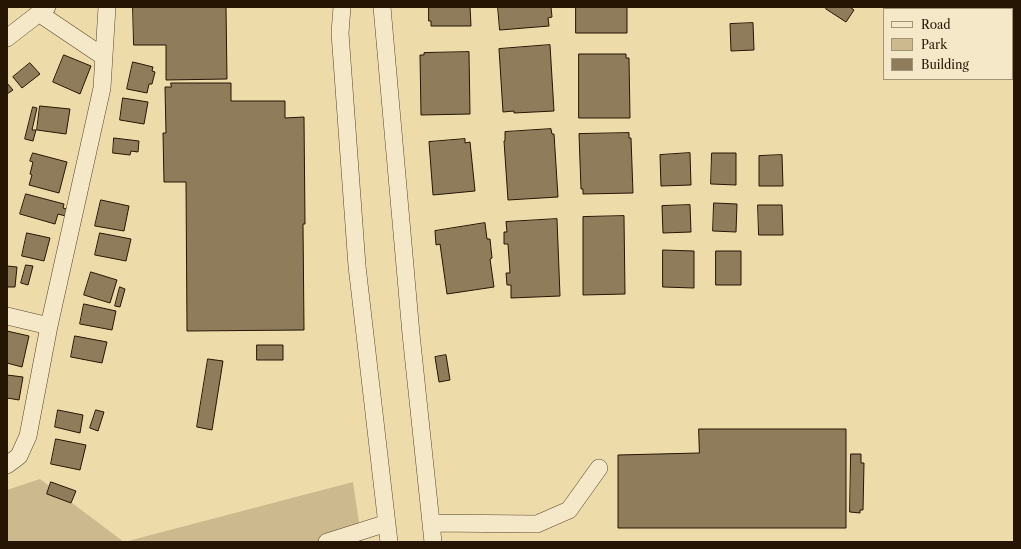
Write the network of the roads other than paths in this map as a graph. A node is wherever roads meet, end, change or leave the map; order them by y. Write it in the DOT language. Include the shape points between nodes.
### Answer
graph roads {
  1 [pos="107,7"];
  2 [pos="342,7"];
  3 [pos="382,7"];
  4 [pos="43,10"];
  5 [pos="7,38"];
  6 [pos="104,57"];
  7 [pos="7,316"];
  8 [pos="49,326"];
  9 [pos="7,465"];
  10 [pos="598,468"];
  11 [pos="387,523"];
  12 [pos="431,523"];
  13 [pos="327,542"];
  14 [pos="389,542"];
  15 [pos="433,542"];
  1 -- 6 [label="street"];
  2 -- 11 [label="street" via="340,33 357,266"];
  3 -- 12 [label="street" via="410,326"];
  4 -- 5 [label="street"];
  4 -- 6 [label="street"];
  6 -- 8 [label="street" via="102,88"];
  7 -- 8 [label="street"];
  8 -- 9 [label="street" via="28,436 19,456"];
  10 -- 12 [label="street" via="569,510 537,524"];
  11 -- 13 [label="street"];
  11 -- 14 [label="street"];
  12 -- 15 [label="street"];
}
